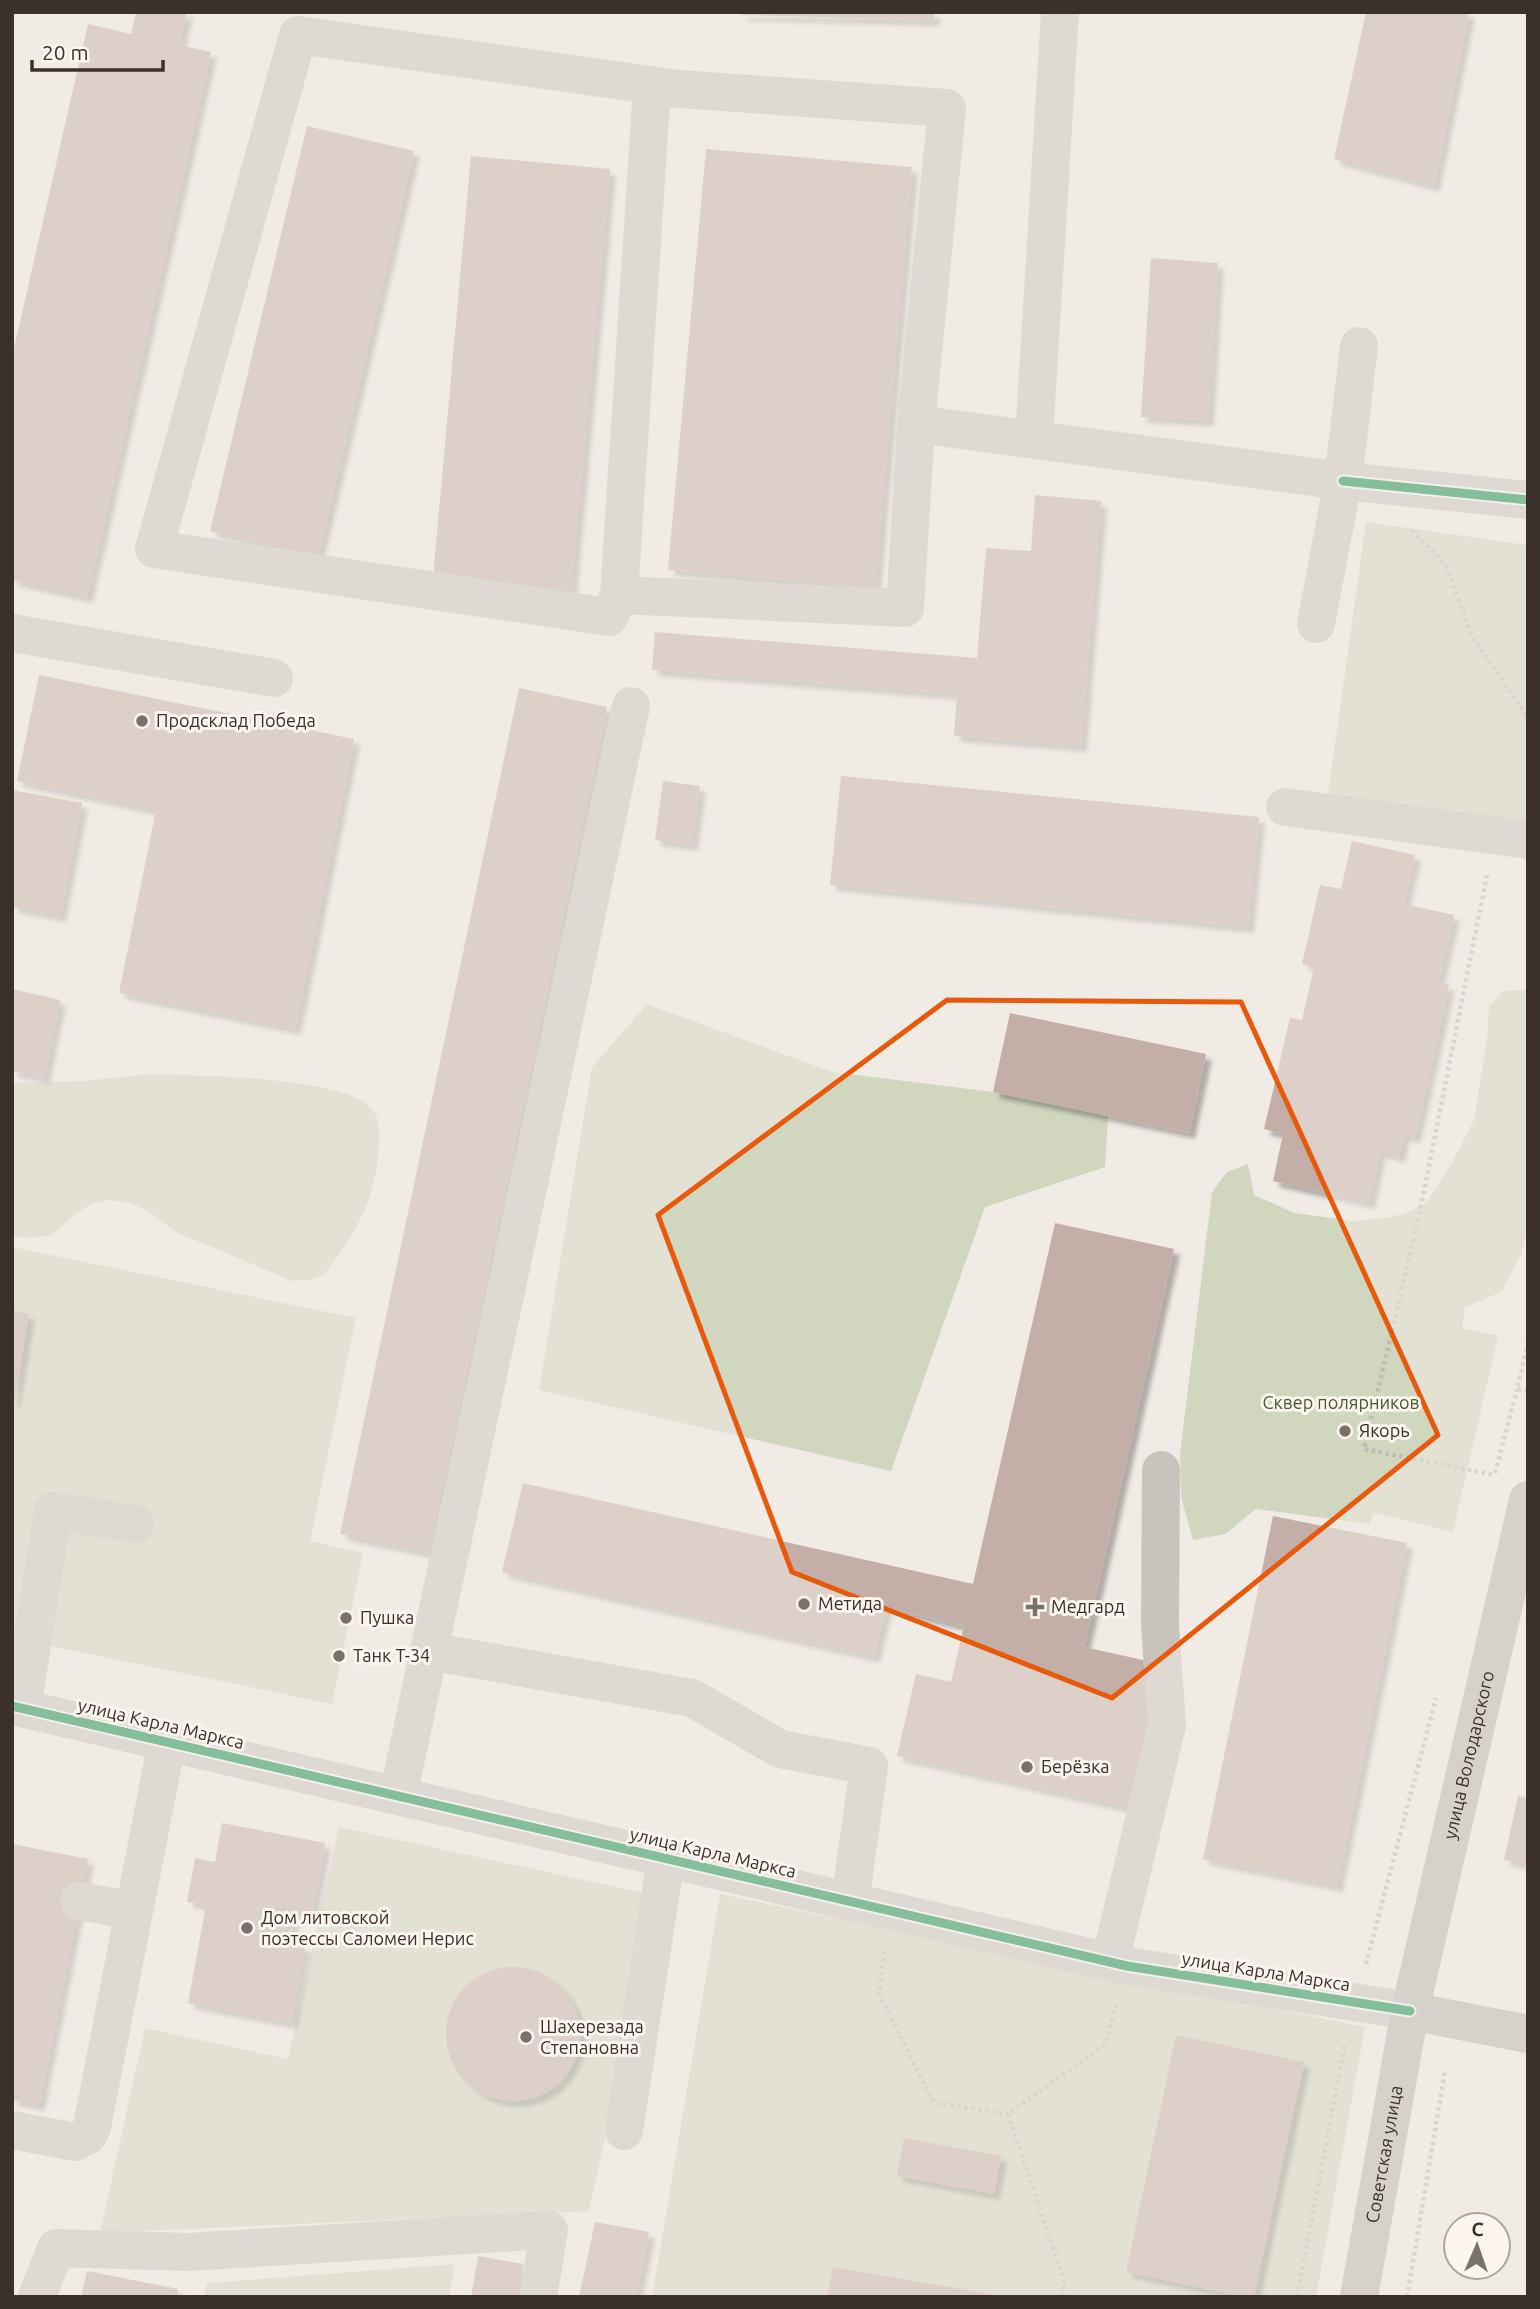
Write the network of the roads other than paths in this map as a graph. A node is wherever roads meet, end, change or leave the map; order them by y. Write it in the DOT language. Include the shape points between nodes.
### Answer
graph roads {
  1 [pos="1060,12"];
  2 [pos="671,88"];
  3 [pos="1359,346"];
  4 [pos="916,424"];
  5 [pos="1034,439"];
  6 [pos="1343,481"];
  7 [pos="1528,500"];
  8 [pos="619,595"];
  9 [pos="1317,624"];
  10 [pos="12,634"];
  11 [pos="274,678"];
  12 [pos="631,706"];
  13 [pos="1285,807"];
  14 [pos="1511,838"];
  15 [pos="1161,1470"];
  16 [pos="1528,1500"];
  17 [pos="135,1524"];
  18 [pos="429,1651"];
  19 [pos="17,1707"];
  20 [pos="167,1742"];
  21 [pos="398,1796"];
  22 [pos="666,1858"];
  23 [pos="79,1901"];
  24 [pos="850,1902"];
  25 [pos="134,1911"];
  26 [pos="1119,1964"];
  27 [pos="1410,2011"];
  28 [pos="1528,2034"];
  29 [pos="12,2130"];
  30 [pos="624,2131"];
  31 [pos="37,2297"];
  32 [pos="538,2297"];
  33 [pos="1359,2297"];
  1 -- 5 [label="street"];
  2 -- 4 [label="street" via="947,108"];
  2 -- 8 [label="street" via="652,87"];
  2 -- 8 [label="street" via="298,35 153,548 609,617"];
  3 -- 6 [label="street"];
  4 -- 5 [label="street"];
  4 -- 8 [label="street" via="905,608"];
  5 -- 6 [label="street"];
  6 -- 7 [label="street"];
  6 -- 9 [label="street"];
  10 -- 11 [label="street"];
  12 -- 18 [label="street"];
  13 -- 14 [label="street"];
  15 -- 26 [label="street" via="1160,1625 1167,1726"];
  16 -- 27 [label="main road, улица Володарского"];
  17 -- 19 [label="street" via="53,1511"];
  18 -- 21 [label="street"];
  18 -- 24 [label="street" via="692,1698 780,1749 869,1766"];
  19 -- 20 [label="street, улица Карла Маркса"];
  20 -- 21 [label="street, улица Карла Маркса"];
  20 -- 25 [label="street"];
  21 -- 22 [label="street, улица Карла Маркса"];
  22 -- 24 [label="street, улица Карла Маркса"];
  22 -- 30 [label="street"];
  23 -- 25 [label="street"];
  24 -- 26 [label="street, улица Карла Маркса"];
  25 -- 29 [label="street" via="88,2135 75,2142"];
  26 -- 27 [label="street, улица Карла Маркса"];
  27 -- 28 [label="main road, улица Карла Маркса"];
  27 -- 33 [label="main road, Советская улица"];
  31 -- 32 [label="street" via="56,2248 189,2252 549,2230"];
}
